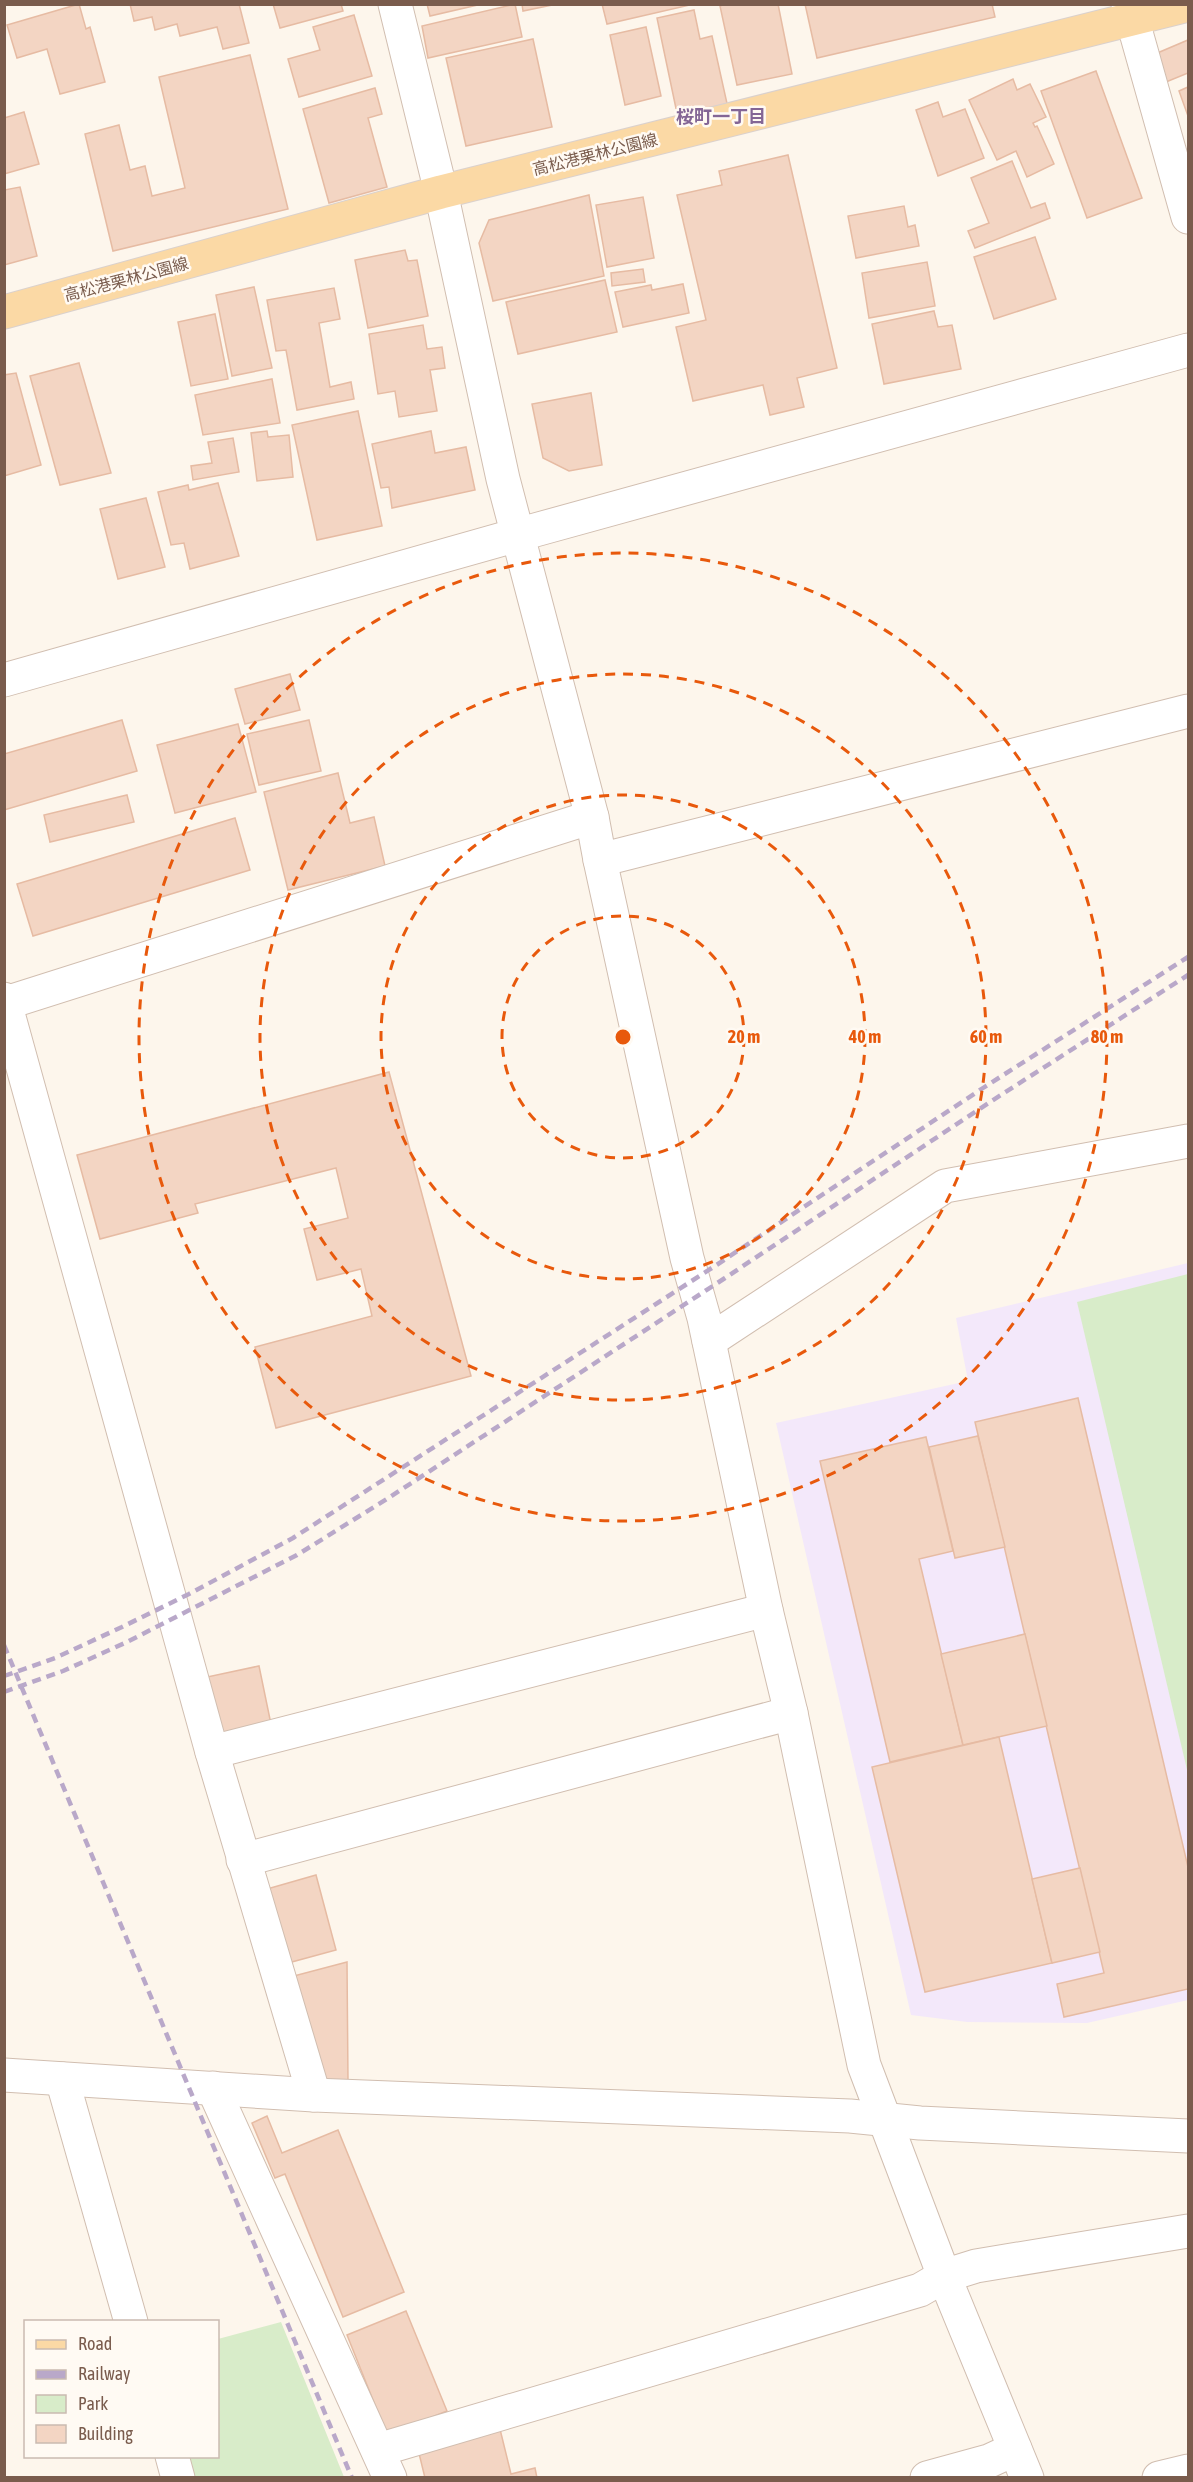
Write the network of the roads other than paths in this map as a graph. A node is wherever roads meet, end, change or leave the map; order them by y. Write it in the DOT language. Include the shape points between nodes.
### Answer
graph roads {
  1 [pos="395,4"];
  2 [pos="1188,5"];
  3 [pos="1130,12"];
  4 [pos="441,192"];
  5 [pos="1188,217"];
  6 [pos="4,312"];
  7 [pos="1188,350"];
  8 [pos="517,535"];
  9 [pos="4,680"];
  10 [pos="1188,711"];
  11 [pos="592,817"];
  12 [pos="600,860"];
  13 [pos="5,1001"];
  14 [pos="1188,1141"];
  15 [pos="706,1329"];
  16 [pos="766,1610"];
  17 [pos="791,1713"];
  18 [pos="212,1752"];
  19 [pos="243,1860"];
  20 [pos="4,2075"];
  21 [pos="62,2079"];
  22 [pos="213,2088"];
  23 [pos="314,2096"];
  24 [pos="883,2118"];
  25 [pos="1188,2136"];
  26 [pos="1188,2231"];
  27 [pos="944,2276"];
  28 [pos="130,2320"];
  29 [pos="172,2458"];
  30 [pos="1021,2463"];
  31 [pos="384,2464"];
  32 [pos="1188,2470"];
  33 [pos="178,2478"];
  34 [pos="927,2478"];
  35 [pos="1159,2478"];
  1 -- 4 [label="street"];
  2 -- 3 [label="main road, 高松港栗林公園線"];
  3 -- 4 [label="main road, 高松港栗林公園線"];
  3 -- 5 [label="street"];
  4 -- 6 [label="main road, 高松港栗林公園線"];
  4 -- 8 [label="street"];
  7 -- 8 [label="street"];
  8 -- 9 [label="street"];
  8 -- 11 [label="street"];
  10 -- 12 [label="street"];
  11 -- 12 [label="street"];
  11 -- 13 [label="street"];
  12 -- 15 [label="street"];
  13 -- 18 [label="street"];
  14 -- 15 [label="street" via="945,1186"];
  15 -- 16 [label="street"];
  16 -- 17 [label="street"];
  16 -- 18 [label="street"];
  17 -- 19 [label="street"];
  17 -- 24 [label="street" via="864,2065"];
  18 -- 19 [label="street"];
  19 -- 23 [label="street"];
  20 -- 21 [label="street"];
  21 -- 22 [label="street"];
  21 -- 28 [label="street"];
  22 -- 23 [label="street"];
  22 -- 31 [label="street"];
  23 -- 24 [label="street"];
  24 -- 25 [label="street"];
  24 -- 27 [label="street"];
  26 -- 27 [label="street" via="976,2266"];
  27 -- 30 [label="street"];
  27 -- 31 [label="street" via="920,2290"];
  29 -- 33 [label="street"];
  30 -- 34 [label="street" via="989,2461"];
  32 -- 35 [label="street"];
}
